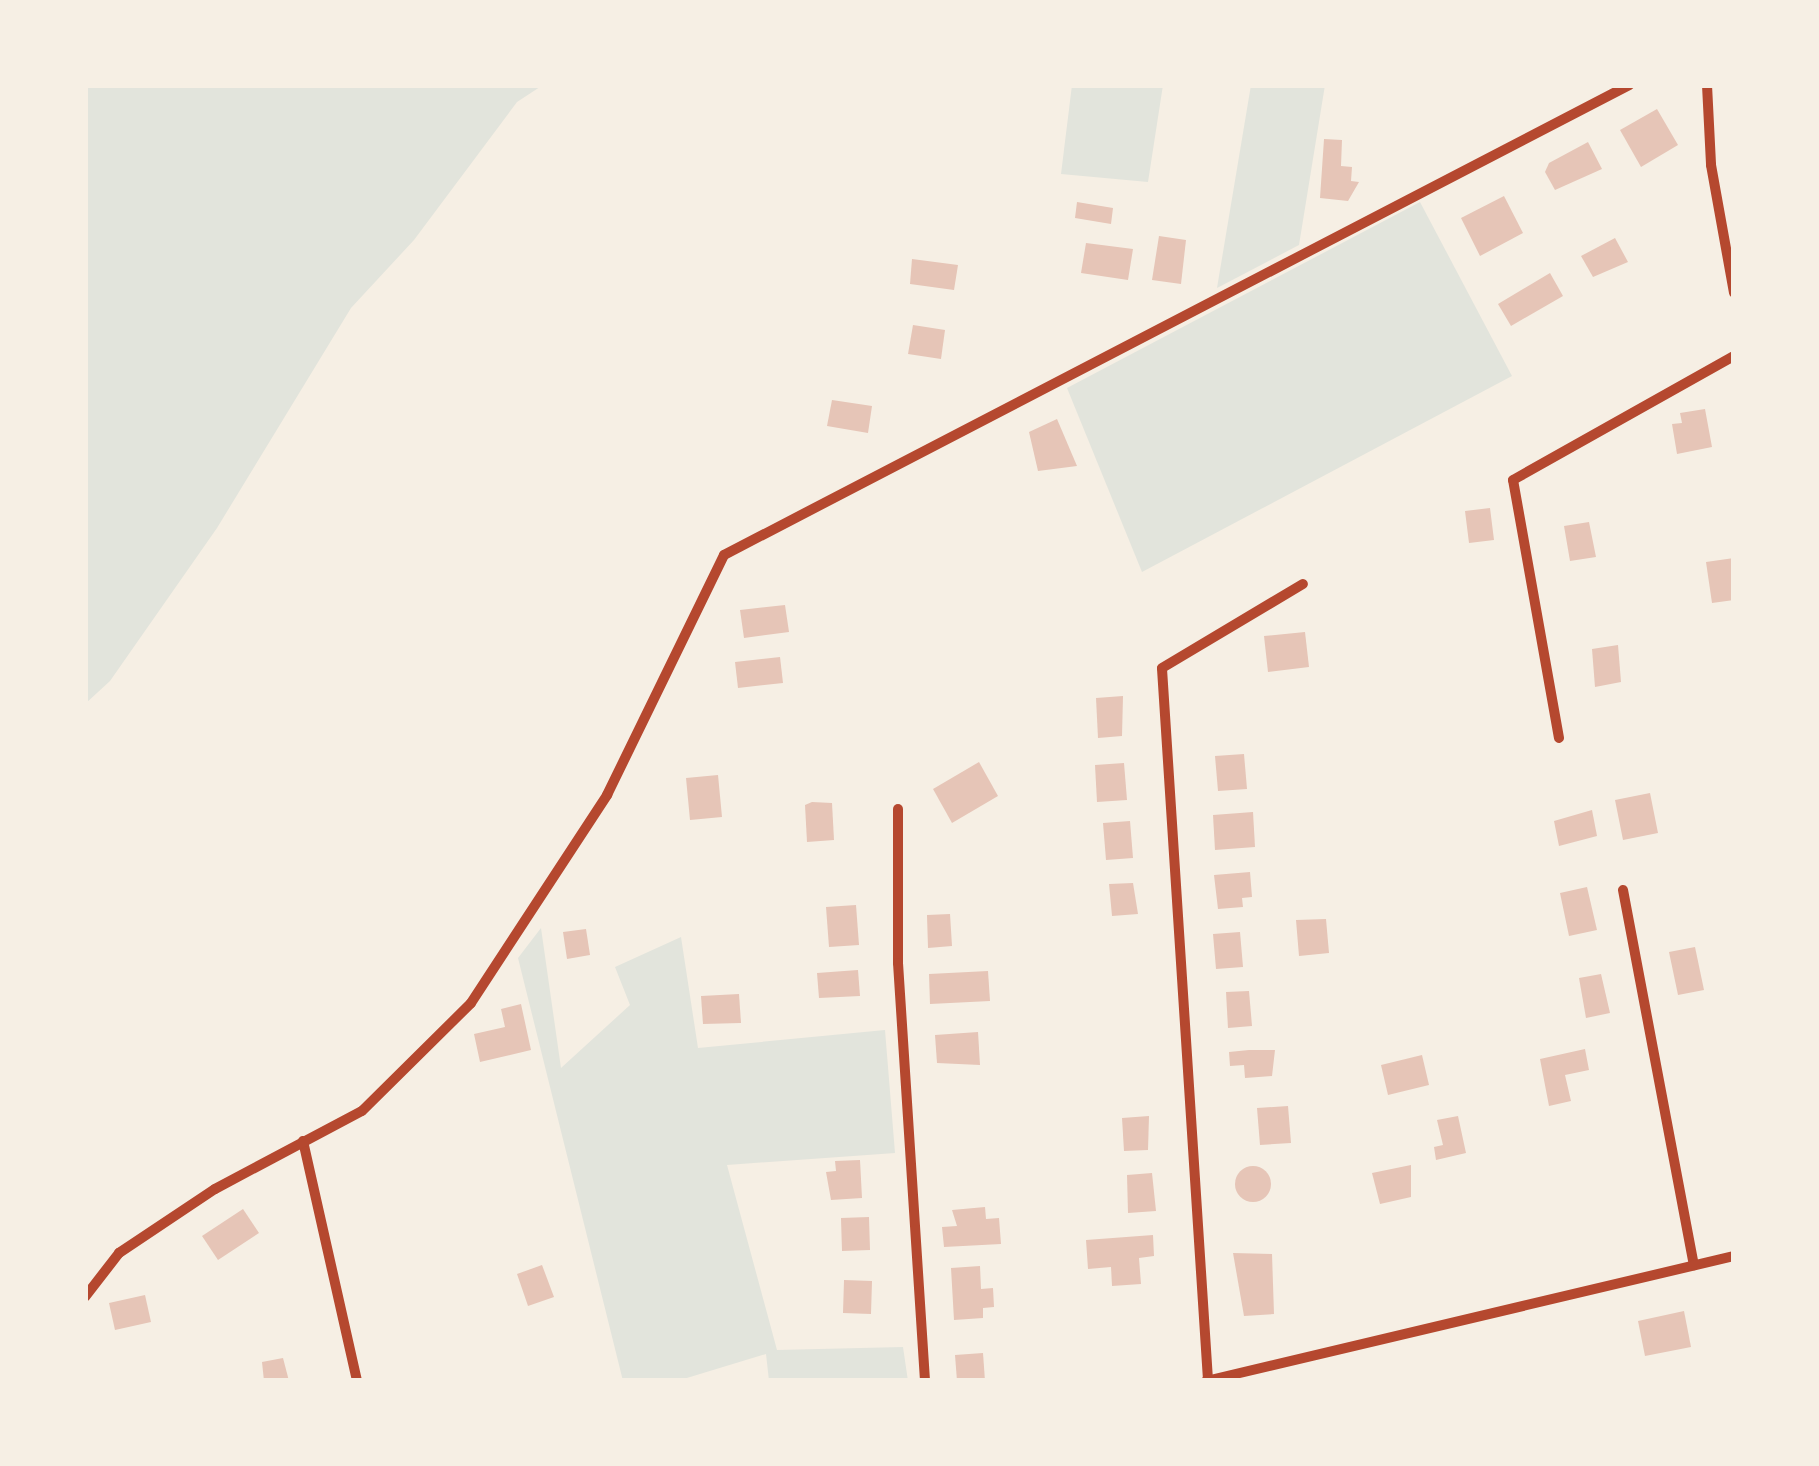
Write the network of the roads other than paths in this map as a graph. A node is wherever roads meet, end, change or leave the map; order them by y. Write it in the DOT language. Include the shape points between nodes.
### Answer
graph roads {
  1 [pos="1629,85"];
  2 [pos="1706,85"];
  3 [pos="1734,293"];
  4 [pos="1734,356"];
  5 [pos="1303,584"];
  6 [pos="1559,738"];
  7 [pos="898,809"];
  8 [pos="1623,890"];
  9 [pos="302,1141"];
  10 [pos="1734,1256"];
  11 [pos="1694,1266"];
  12 [pos="85,1297"];
  13 [pos="1207,1380"];
  14 [pos="357,1381"];
  15 [pos="925,1381"];
  1 -- 9 [label="street" via="724,555 607,795 471,1003 362,1111"];
  2 -- 3 [label="street" via="1711,165"];
  4 -- 6 [label="street" via="1513,480"];
  5 -- 13 [label="street" via="1162,668"];
  7 -- 15 [label="street" via="898,963"];
  8 -- 11 [label="street"];
  9 -- 12 [label="street" via="214,1189 119,1254"];
  9 -- 14 [label="street"];
  10 -- 11 [label="street"];
  11 -- 13 [label="street"];
}
